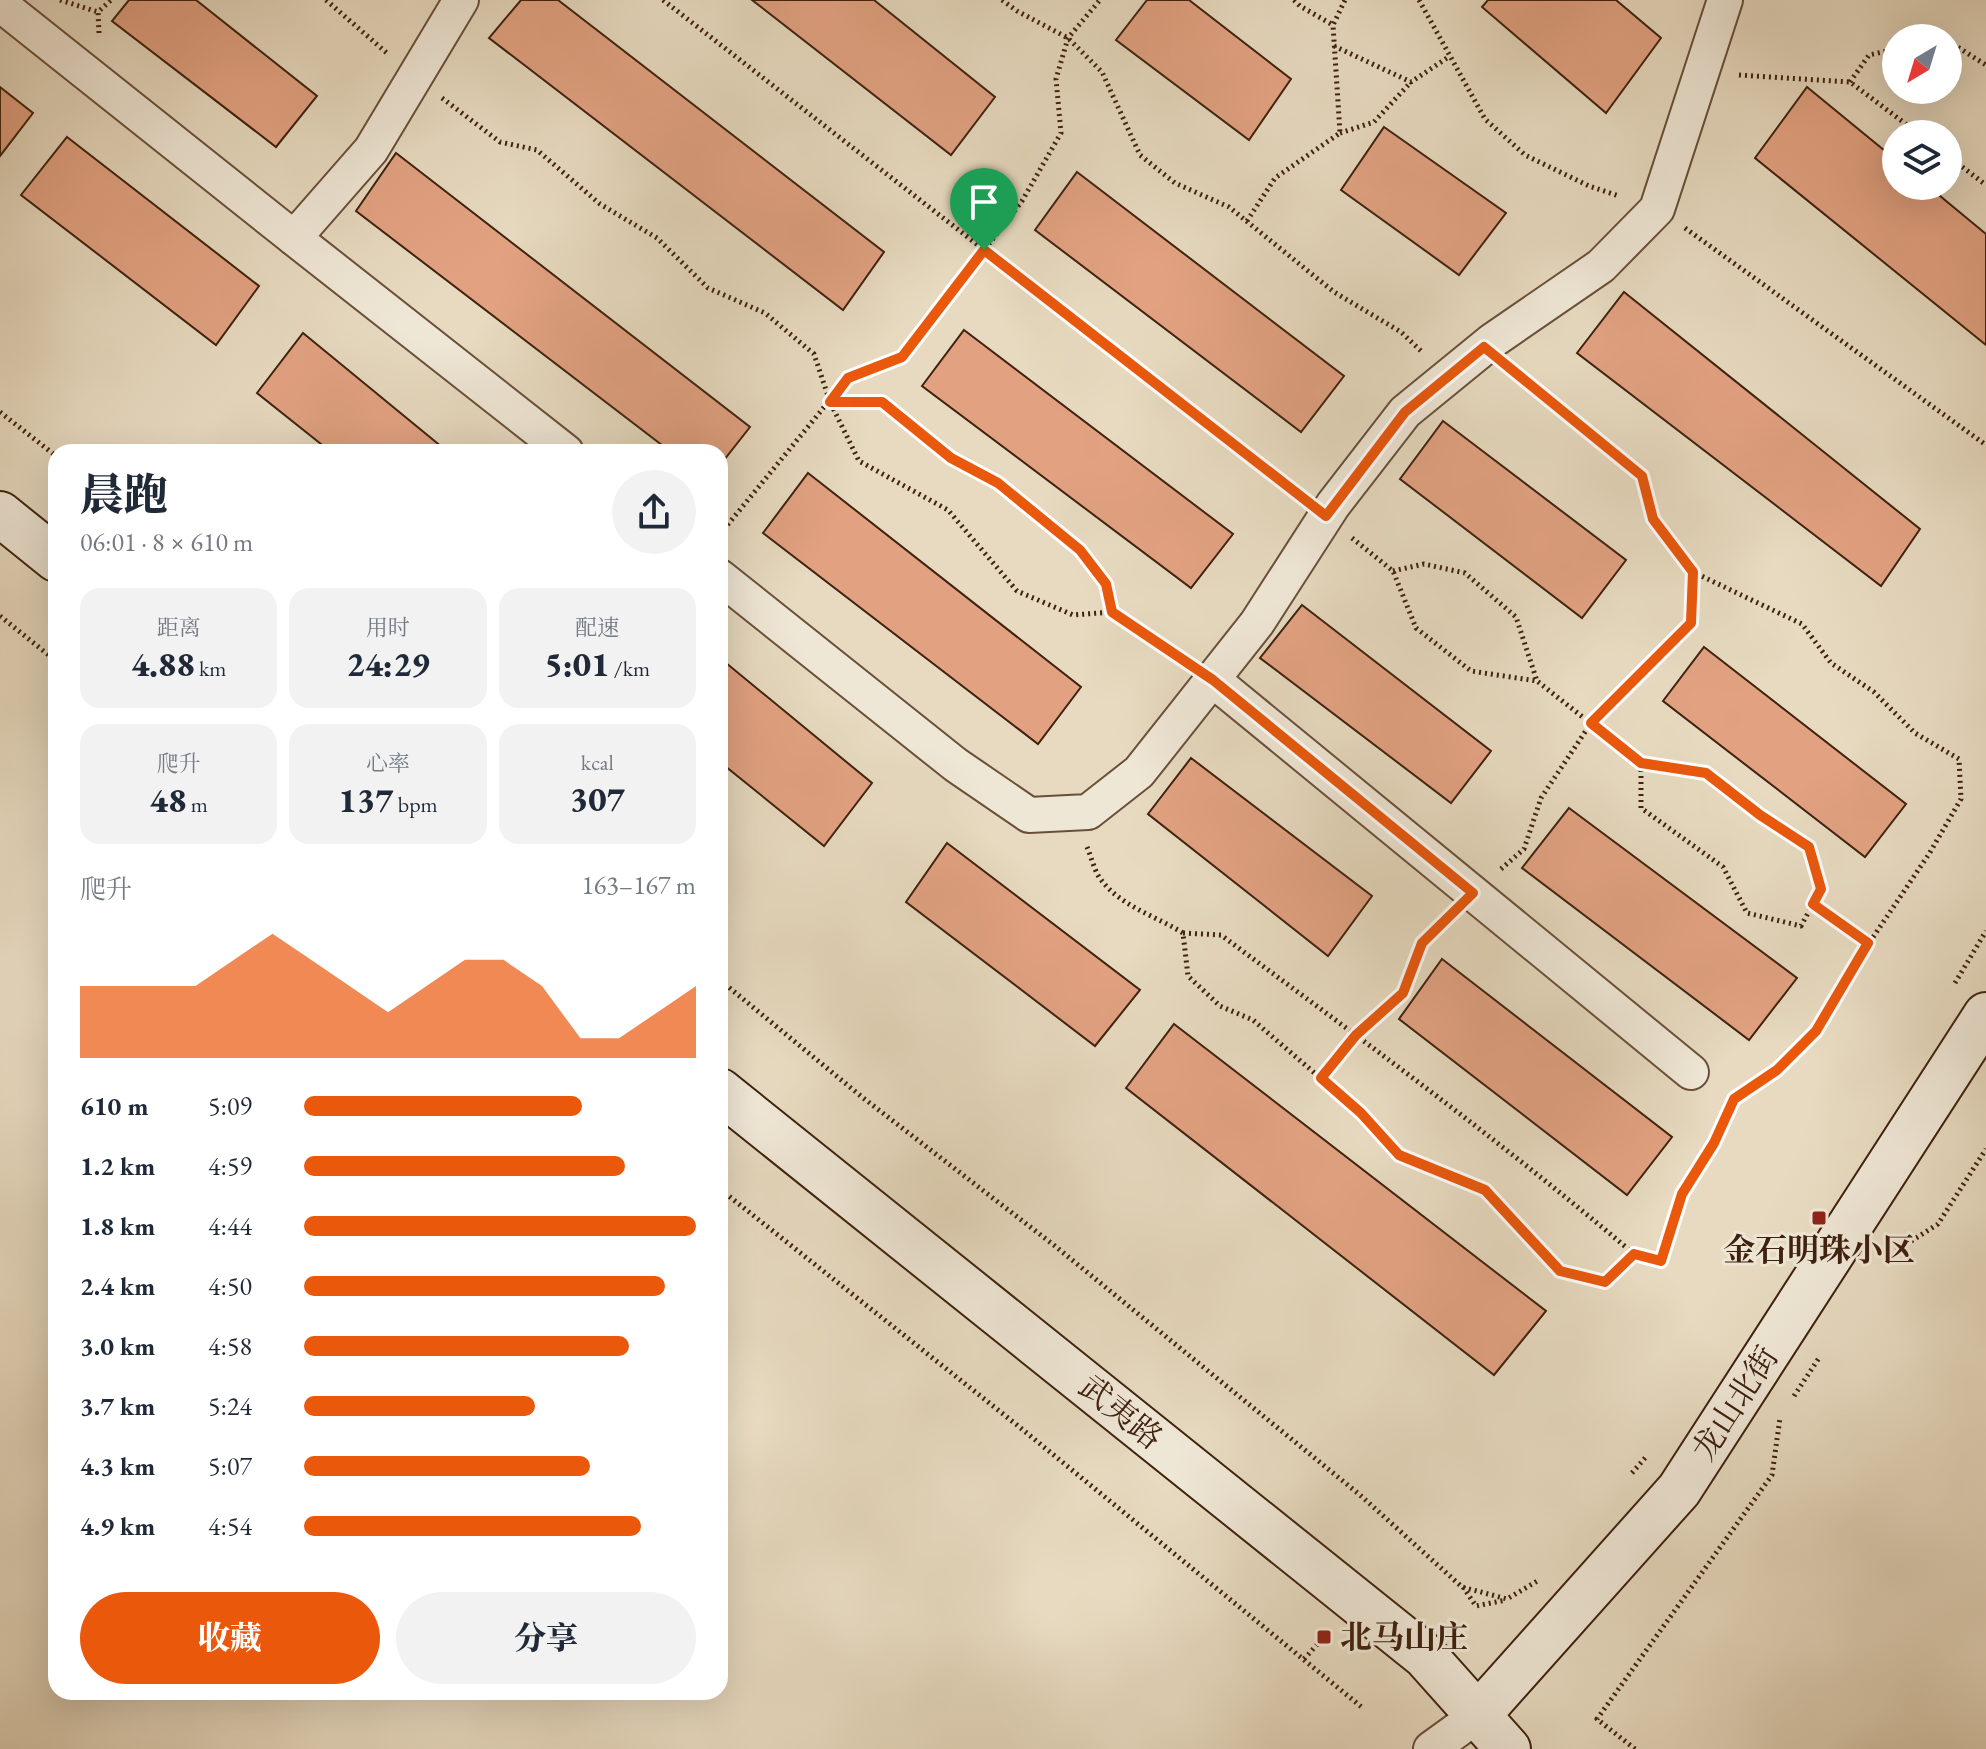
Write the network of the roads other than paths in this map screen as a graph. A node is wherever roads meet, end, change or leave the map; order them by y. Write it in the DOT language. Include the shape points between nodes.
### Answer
graph roads {
  1 [pos="461,0"];
  2 [pos="1725,0"];
  3 [pos="0,4"];
  4 [pos="294,238"];
  5 [pos="556,444"];
  6 [pos="0,514"];
  7 [pos="48,553"];
  8 [pos="728,583"];
  9 [pos="1213,680"];
  10 [pos="1967,1006"];
  11 [pos="1691,1072"];
  12 [pos="728,1097"];
  13 [pos="1478,1715"];
  14 [pos="1431,1749"];
  15 [pos="1508,1749"];
  1 -- 4 [label="street" via="371,150"];
  2 -- 9 [label="street" via="1657,209 1601,266 1484,347 1405,412"];
  3 -- 4 [label="street"];
  4 -- 5 [label="street"];
  6 -- 7 [label="main road"];
  8 -- 9 [label="street" via="956,765 1029,815 1088,812 1139,772"];
  9 -- 11 [label="street"];
  10 -- 13 [label="main road, 龙山北街" via="1679,1490"];
  12 -- 13 [label="main road, 武夷路" via="1425,1656"];
  13 -- 14 [label="street, 龙山北街"];
  13 -- 15 [label="main road, 武夷路"];
}
